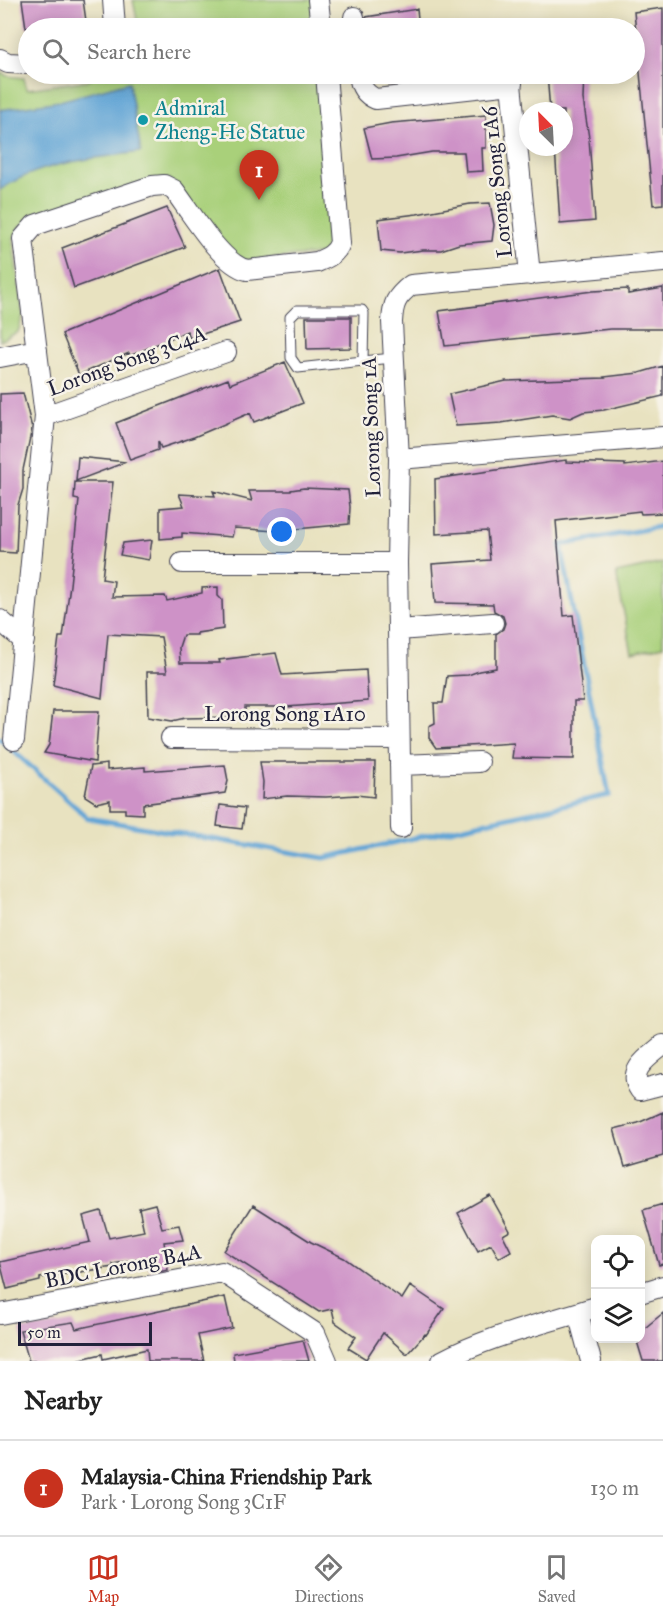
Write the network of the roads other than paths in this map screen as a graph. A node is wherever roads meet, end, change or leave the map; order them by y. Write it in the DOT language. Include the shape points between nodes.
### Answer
graph roads {
  1 [pos="114,0"];
  2 [pos="318,0"];
  3 [pos="115,18"];
  4 [pos="320,18"];
  5 [pos="0,59"];
  6 [pos="18,64"];
  7 [pos="327,84"];
  8 [pos="362,84"];
  9 [pos="477,84"];
  10 [pos="511,84"];
  11 [pos="663,262"];
  12 [pos="530,274"];
  13 [pos="36,350"];
  14 [pos="226,352"];
  15 [pos="0,357"];
  16 [pos="393,358"];
  17 [pos="363,361"];
  18 [pos="45,416"];
  19 [pos="663,437"];
  20 [pos="399,459"];
  21 [pos="397,562"];
  22 [pos="182,563"];
  23 [pos="0,620"];
  24 [pos="493,623"];
  25 [pos="398,630"];
  26 [pos="24,641"];
  27 [pos="171,738"];
  28 [pos="399,739"];
  29 [pos="14,740"];
  30 [pos="479,762"];
  31 [pos="400,765"];
  32 [pos="401,828"];
  33 [pos="663,1045"];
  34 [pos="654,1087"];
  35 [pos="663,1286"];
  36 [pos="645,1291"];
  37 [pos="586,1310"];
  38 [pos="0,1314"];
  39 [pos="327,1361"];
  40 [pos="442,1361"];
  41 [pos="591,1361"];
  1 -- 3 [label="street"];
  2 -- 4 [label="street"];
  5 -- 6 [label="street"];
  7 -- 13 [label="street" via="340,243 334,254 317,262 239,269 221,254 174,190 164,185 152,186 35,225 23,239"];
  8 -- 9 [label="street, Lorong Song 1A6" via="367,95 376,99"];
  10 -- 12 [label="street, Lorong Song 1A6"];
  11 -- 12 [label="street, Lorong Song 1A"];
  12 -- 16 [label="street, Lorong Song 1A" via="411,285 393,306"];
  13 -- 15 [label="street"];
  13 -- 18 [label="street"];
  14 -- 18 [label="street, Lorong Song 3C4A"];
  16 -- 17 [label="lane"];
  16 -- 20 [label="street, Lorong Song 1A"];
  17 -- 17 [label="lane" via="298,368 291,358 293,312 362,310"];
  18 -- 26 [label="street"];
  19 -- 20 [label="street"];
  20 -- 21 [label="street, Lorong Song 1A"];
  21 -- 22 [label="street"];
  21 -- 25 [label="street, Lorong Song 1A"];
  23 -- 26 [label="street"];
  24 -- 25 [label="street"];
  25 -- 28 [label="street, Lorong Song 1A"];
  26 -- 29 [label="street"];
  27 -- 28 [label="street, Lorong Song 1A10"];
  28 -- 31 [label="street, Lorong Song 1A"];
  30 -- 31 [label="street"];
  31 -- 32 [label="street, Lorong Song 1A"];
  33 -- 34 [label="street" via="637,1070 637,1087"];
  35 -- 36 [label="street"];
  37 -- 40 [label="street" via="498,1336"];
  37 -- 41 [label="street"];
  38 -- 39 [label="street, BDC Lorong B4A" via="222,1272 315,1332"];
}
